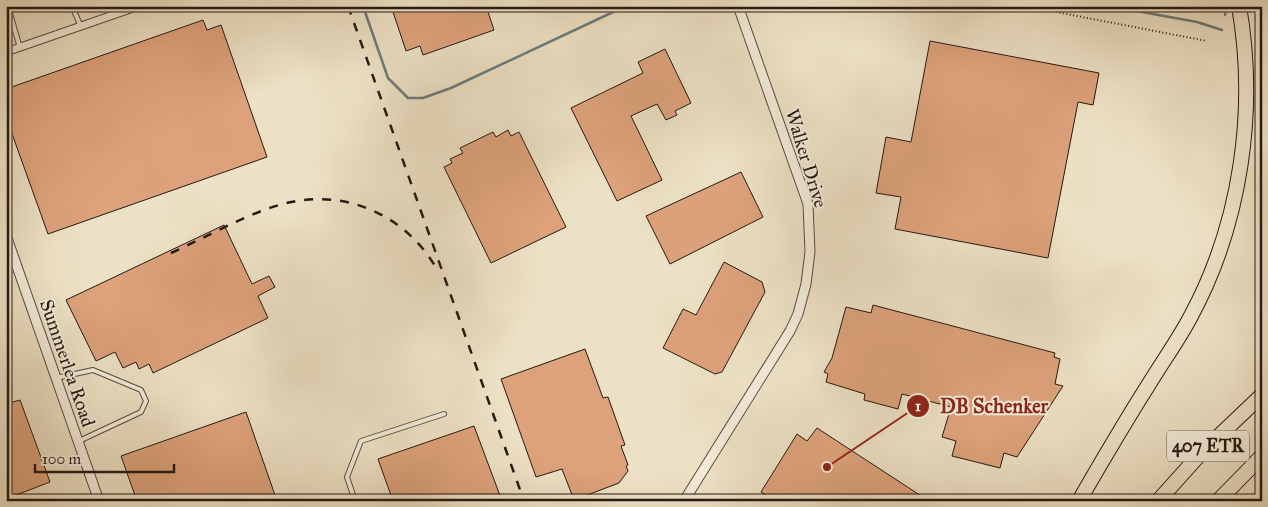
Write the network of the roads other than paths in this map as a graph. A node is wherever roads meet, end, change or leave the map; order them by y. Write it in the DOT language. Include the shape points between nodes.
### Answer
graph roads {
  1 [pos="8,6"];
  2 [pos="72,6"];
  3 [pos="139,6"];
  4 [pos="738,6"];
  5 [pos="1239,6"];
  6 [pos="81,27"];
  7 [pos="20,48"];
  8 [pos="6,52"];
  9 [pos="6,235"];
  10 [pos="56,378"];
  11 [pos="1262,395"];
  12 [pos="444,414"];
  13 [pos="78,442"];
  14 [pos="1262,456"];
  15 [pos="99,501"];
  16 [pos="355,501"];
  17 [pos="684,501"];
  18 [pos="1079,501"];
  19 [pos="1158,501"];
  20 [pos="1218,501"];
  1 -- 7 [label="lane"];
  2 -- 6 [label="lane"];
  3 -- 6 [label="street"];
  4 -- 17 [label="street, Walker Drive" via="808,204 808,270 803,298 790,332"];
  5 -- 18 [label="highway" via="1246,100 1240,171 1220,251 1192,316"];
  6 -- 7 [label="street"];
  7 -- 8 [label="street"];
  9 -- 10 [label="street, Summerlea Road"];
  10 -- 13 [label="street, Summerlea Road"];
  10 -- 13 [label="lane" via="93,370 141,390 146,401 141,412"];
  11 -- 19 [label="highway, 407 ETR" via="1202,452"];
  12 -- 16 [label="lane" via="361,441 347,477"];
  13 -- 15 [label="street, Summerlea Road"];
  14 -- 20 [label="highway, 407 ETR"];
}
